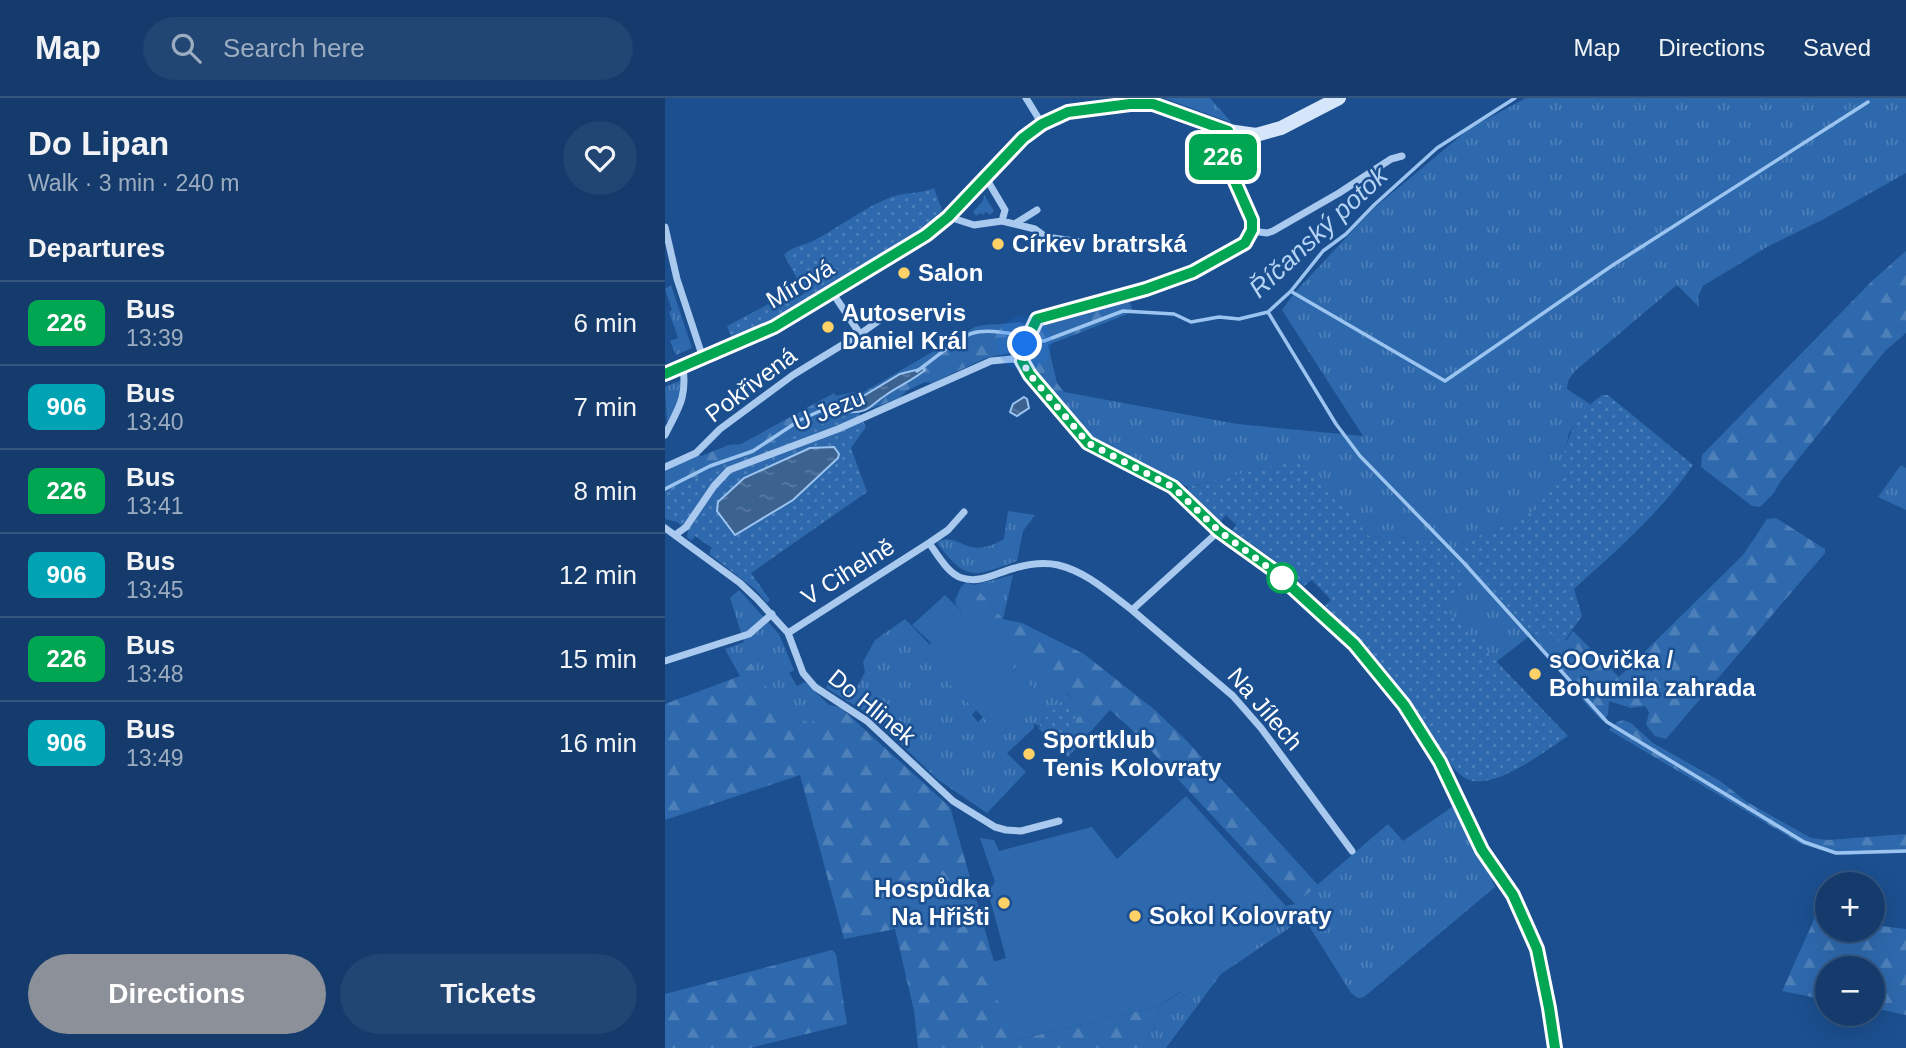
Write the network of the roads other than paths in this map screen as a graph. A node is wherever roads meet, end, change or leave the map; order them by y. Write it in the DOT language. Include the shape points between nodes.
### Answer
graph roads {
  1 [pos="1026,98"];
  2 [pos="1339,98"];
  3 [pos="1042,124"];
  4 [pos="1228,131"];
  5 [pos="1402,156"];
  6 [pos="986,178"];
  7 [pos="1037,210"];
  8 [pos="948,217"];
  9 [pos="1002,220"];
  10 [pos="1016,223"];
  11 [pos="665,227"];
  12 [pos="1252,230"];
  13 [pos="1081,242"];
  14 [pos="832,292"];
  15 [pos="884,317"];
  16 [pos="860,334"];
  17 [pos="703,359"];
  18 [pos="1022,361"];
  19 [pos="683,367"];
  20 [pos="665,374"];
  21 [pos="665,435"];
  22 [pos="665,466"];
  23 [pos="964,512"];
  24 [pos="665,528"];
  25 [pos="1219,531"];
  26 [pos="675,535"];
  27 [pos="929,543"];
  28 [pos="1132,610"];
  29 [pos="772,614"];
  30 [pos="787,633"];
  31 [pos="665,662"];
  32 [pos="1059,821"];
  33 [pos="1352,851"];
  34 [pos="1555,1048"];
  1 -- 3 [label="street"];
  2 -- 4 [label="street, Mírová" via="1267,133"];
  3 -- 4 [label="street, Mírová" via="1080,109 1153,104"];
  3 -- 6 [label="street, Mírová"];
  4 -- 12 [label="street" via="1222,152 1251,216"];
  5 -- 12 [label="street" via="1273,231"];
  6 -- 8 [label="street, Mírová"];
  6 -- 9 [label="street" via="1006,210"];
  7 -- 10 [label="street"];
  8 -- 9 [label="street" via="974,225"];
  8 -- 14 [label="street, Mírová" via="916,242"];
  9 -- 10 [label="street"];
  10 -- 13 [label="street" via="1046,237"];
  11 -- 17 [label="street"];
  12 -- 18 [label="street" via="1240,247 1193,272 1037,319"];
  14 -- 16 [label="street"];
  14 -- 17 [label="street, Mírová" via="774,327"];
  15 -- 16 [label="street, Pokřivená"];
  16 -- 22 [label="street, Pokřivená" via="793,375 720,429 696,453"];
  17 -- 19 [label="street, Mírová"];
  18 -- 25 [label="street" via="1088,443 1173,487"];
  18 -- 26 [label="street, U Jezu" via="991,361 838,429 729,470"];
  19 -- 20 [label="street, Mírová"];
  19 -- 21 [label="street, Pokřivená" via="683,399"];
  23 -- 27 [label="street, V Cihelně"];
  24 -- 26 [label="street, Do Hlinek"];
  25 -- 28 [label="street"];
  25 -- 34 [label="street" via="1272,569 1354,644 1404,705 1440,762 1482,850 1513,895 1537,949"];
  26 -- 29 [label="street, Do Hlinek" via="740,583"];
  27 -- 28 [label="street, V Cihelně" via="962,578 985,579 1013,568 1057,565 1091,579"];
  27 -- 30 [label="street, V Cihelně"];
  28 -- 33 [label="street, Na Jílech" via="1233,696"];
  29 -- 30 [label="street, Do Hlinek"];
  29 -- 31 [label="street" via="749,634"];
  30 -- 32 [label="street, Do Hlinek" via="803,673 815,687 867,721 953,801 1006,830"];
}
